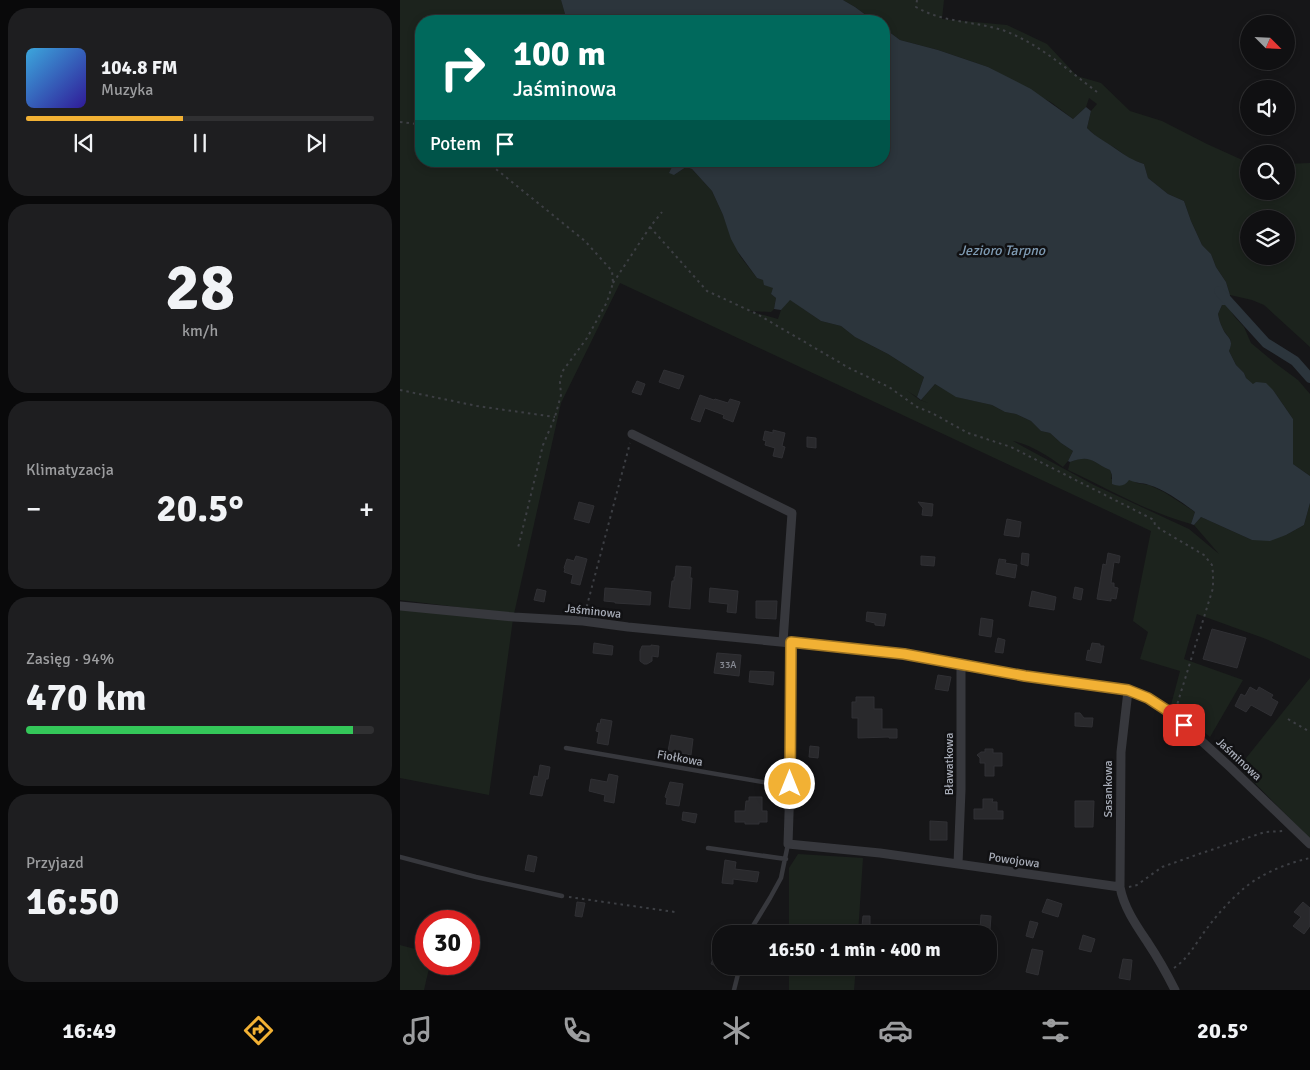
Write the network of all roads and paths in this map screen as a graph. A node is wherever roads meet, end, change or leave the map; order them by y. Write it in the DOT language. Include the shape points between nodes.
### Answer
graph roads {
  1 [pos="917,0"];
  2 [pos="1097,92"];
  3 [pos="400,122"];
  4 [pos="415,124"];
  5 [pos="493,167"];
  6 [pos="662,212"];
  7 [pos="650,227"];
  8 [pos="613,283"];
  9 [pos="400,390"];
  10 [pos="555,417"];
  11 [pos="632,434"];
  12 [pos="518,548"];
  13 [pos="400,606"];
  14 [pos="583,621"];
  15 [pos="787,642"];
  16 [pos="961,664"];
  17 [pos="1128,690"];
  18 [pos="1171,713"];
  19 [pos="1288,719"];
  20 [pos="1310,732"];
  21 [pos="566,748"];
  22 [pos="790,784"];
  23 [pos="1296,830"];
  24 [pos="788,844"];
  25 [pos="1310,844"];
  26 [pos="708,848"];
  27 [pos="400,857"];
  28 [pos="1310,858"];
  29 [pos="786,859"];
  30 [pos="958,864"];
  31 [pos="1120,887"];
  32 [pos="562,896"];
  33 [pos="675,912"];
  34 [pos="754,925"];
  35 [pos="1165,970"];
  36 [pos="738,975"];
  37 [pos="734,990"];
  38 [pos="1175,990"];
  1 -- 2 [label="path" via="916,7 928,14 1003,31 1031,42"];
  3 -- 4 [label="path"];
  5 -- 8 [label="path" via="585,241 612,271"];
  6 -- 7 [label="path"];
  7 -- 8 [label="path"];
  7 -- 18 [label="path" via="707,291 757,314 849,368 889,387 917,407 968,433 1011,447 1154,520 1160,529 1204,555 1212,565 1213,588 1176,708"];
  8 -- 10 [label="path" via="591,331 562,372 561,395"];
  9 -- 10 [label="path" via="477,406"];
  10 -- 12 [label="path" via="543,445"];
  11 -- 14 [label="path"];
  11 -- 15 [label="street" via="792,513"];
  13 -- 14 [label="street, Jaśminowa"];
  14 -- 15 [label="street, Jaśminowa"];
  15 -- 16 [label="street, Jaśminowa" via="904,654"];
  15 -- 22 [label="street"];
  16 -- 17 [label="street, Jaśminowa"];
  16 -- 30 [label="street, Bławatkowa"];
  17 -- 18 [label="street, Jaśminowa"];
  17 -- 31 [label="street, Sasankowa" via="1120,752"];
  18 -- 23 [label="street, Jaśminowa"];
  19 -- 20 [label="path"];
  21 -- 22 [label="lane, Fiołkowa" via="774,784"];
  22 -- 24 [label="street"];
  23 -- 25 [label="street, Jaśminowa"];
  23 -- 31 [label="path" via="1265,832 1208,850 1162,868 1137,885"];
  24 -- 29 [label="lane"];
  24 -- 30 [label="street, Powojowa"];
  26 -- 29 [label="lane"];
  27 -- 32 [label="lane"];
  28 -- 35 [label="path" via="1292,862 1256,879 1229,902 1180,964"];
  29 -- 34 [label="lane" via="781,878"];
  30 -- 31 [label="street, Powojowa"];
  31 -- 35 [label="street" via="1130,914"];
  32 -- 33 [label="path"];
  35 -- 38 [label="street"];
  36 -- 37 [label="lane"];
}
